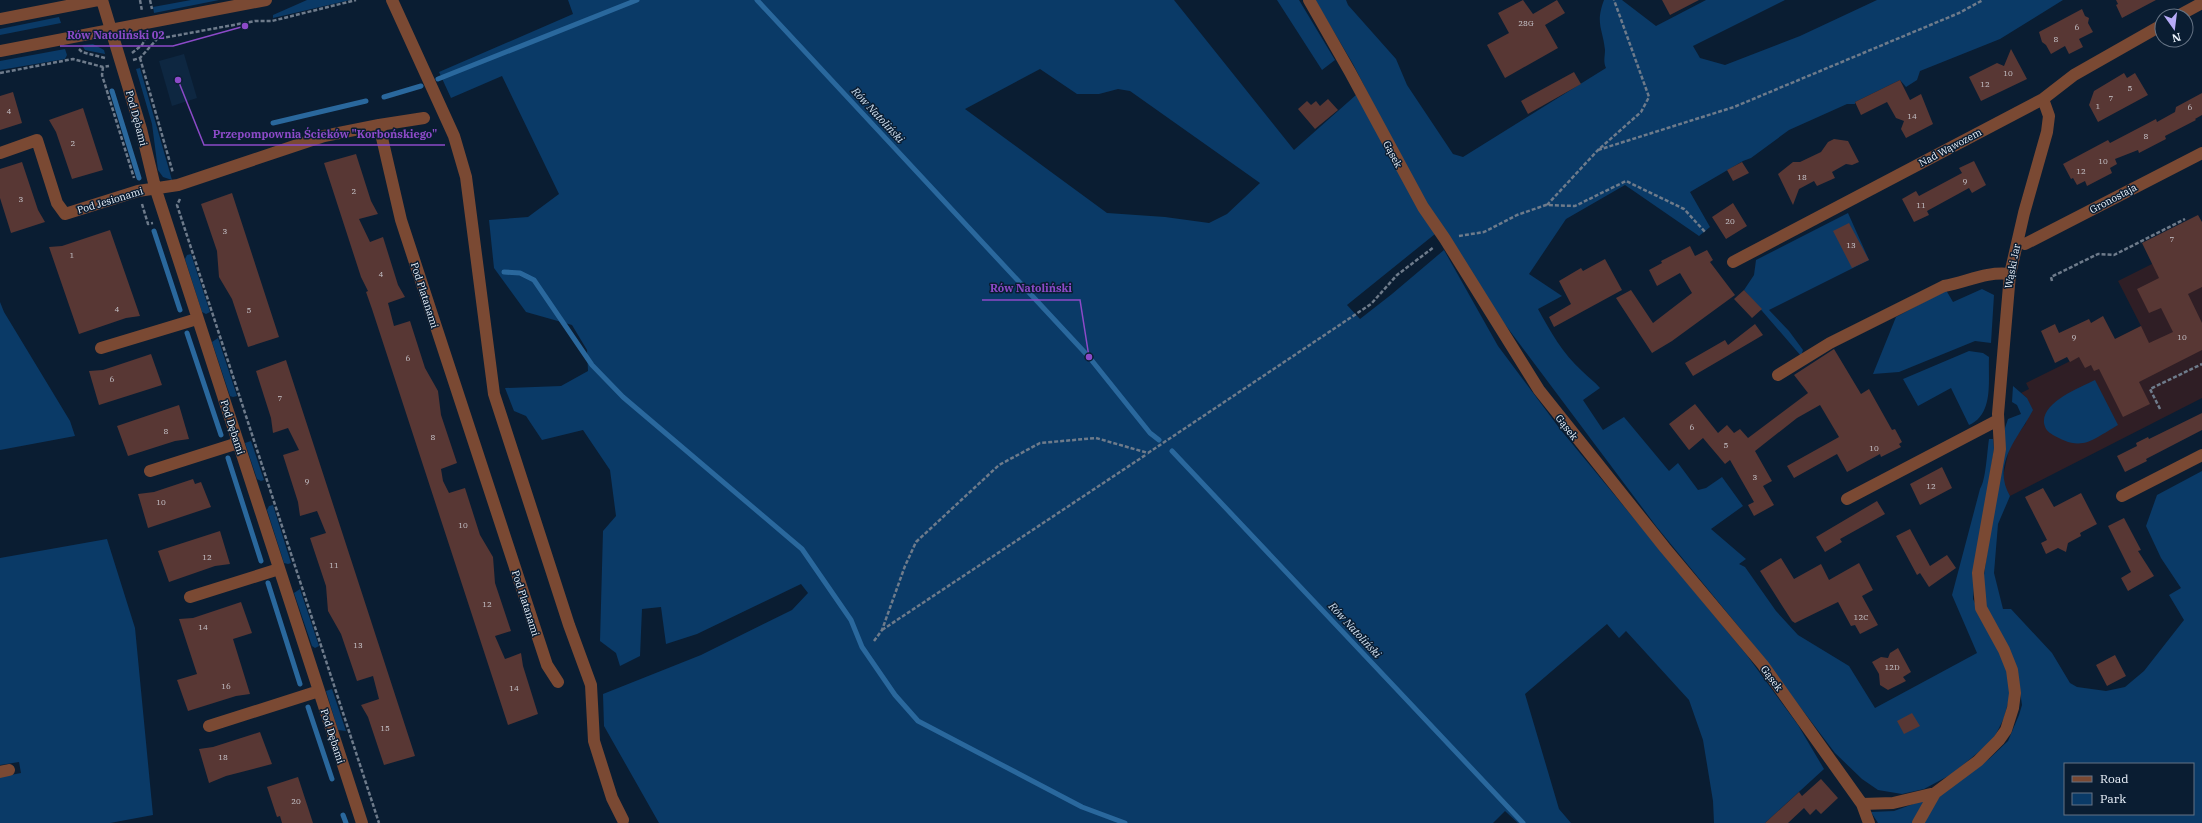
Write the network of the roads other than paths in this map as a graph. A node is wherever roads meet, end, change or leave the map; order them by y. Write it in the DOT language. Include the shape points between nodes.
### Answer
graph roads {
  1 [pos="98,0"];
  2 [pos="102,0"];
  3 [pos="266,0"];
  4 [pos="392,0"];
  5 [pos="1309,0"];
  6 [pos="2202,3"];
  7 [pos="2193,8"];
  8 [pos="0,19"];
  9 [pos="111,30"];
  10 [pos="2154,30"];
  11 [pos="0,51"];
  12 [pos="2043,99"];
  13 [pos="424,118"];
  14 [pos="379,125"];
  15 [pos="0,153"];
  16 [pos="2202,153"];
  17 [pos="155,187"];
  18 [pos="2025,244"];
  19 [pos="1733,262"];
  20 [pos="2010,274"];
  21 [pos="197,319"];
  22 [pos="101,348"];
  23 [pos="1778,375"];
  24 [pos="1998,420"];
  25 [pos="238,443"];
  26 [pos="2202,455"];
  27 [pos="150,471"];
  28 [pos="2122,496"];
  29 [pos="1847,499"];
  30 [pos="279,570"];
  31 [pos="190,597"];
  32 [pos="558,682"];
  33 [pos="319,691"];
  34 [pos="209,726"];
  35 [pos="1935,793"];
  36 [pos="1862,804"];
  37 [pos="623,820"];
  38 [pos="362,823"];
  39 [pos="1869,823"];
  40 [pos="1918,823"];
  1 -- 8 [label="street"];
  2 -- 9 [label="street, Pod Dębami"];
  3 -- 9 [label="street"];
  4 -- 37 [label="street" via="454,136 466,177 494,394 590,685 594,741 612,798"];
  5 -- 36 [label="street, Gąsek" via="1408,182 1539,390 1665,548 1763,665"];
  6 -- 7 [label="street"];
  9 -- 11 [label="street"];
  9 -- 17 [label="street, Pod Dębami"];
  10 -- 12 [label="street, Nad Wąwozem" via="2074,75"];
  12 -- 19 [label="street, Nad Wąwozem"];
  12 -- 20 [label="street, Wąski Jar" via="2049,116 2048,132 2024,213"];
  13 -- 14 [label="street"];
  14 -- 17 [label="street" via="324,136 178,185"];
  14 -- 32 [label="street, Pod Platanami" via="400,220 547,665"];
  15 -- 17 [label="street, Pod Jesionami" via="37,140 58,203 65,214"];
  16 -- 18 [label="street, Gronostaja"];
  17 -- 21 [label="street, Pod Dębami"];
  20 -- 23 [label="street" via="1977,276 1944,286 1830,343"];
  20 -- 24 [label="street, Wąski Jar"];
  21 -- 22 [label="street"];
  21 -- 25 [label="street, Pod Dębami"];
  24 -- 29 [label="street"];
  24 -- 35 [label="street, Wąski Jar" via="2000,448 1978,573 1978,590 1981,608 2012,670 2015,693 2013,708 2006,730 1991,750"];
  25 -- 27 [label="street"];
  25 -- 30 [label="street, Pod Dębami"];
  26 -- 28 [label="street"];
  30 -- 31 [label="street"];
  30 -- 33 [label="street, Pod Dębami"];
  33 -- 34 [label="street"];
  33 -- 38 [label="street, Pod Dębami"];
  35 -- 36 [label="street" via="1893,803"];
  35 -- 40 [label="street"];
  36 -- 39 [label="street, Gąsek"];
}
